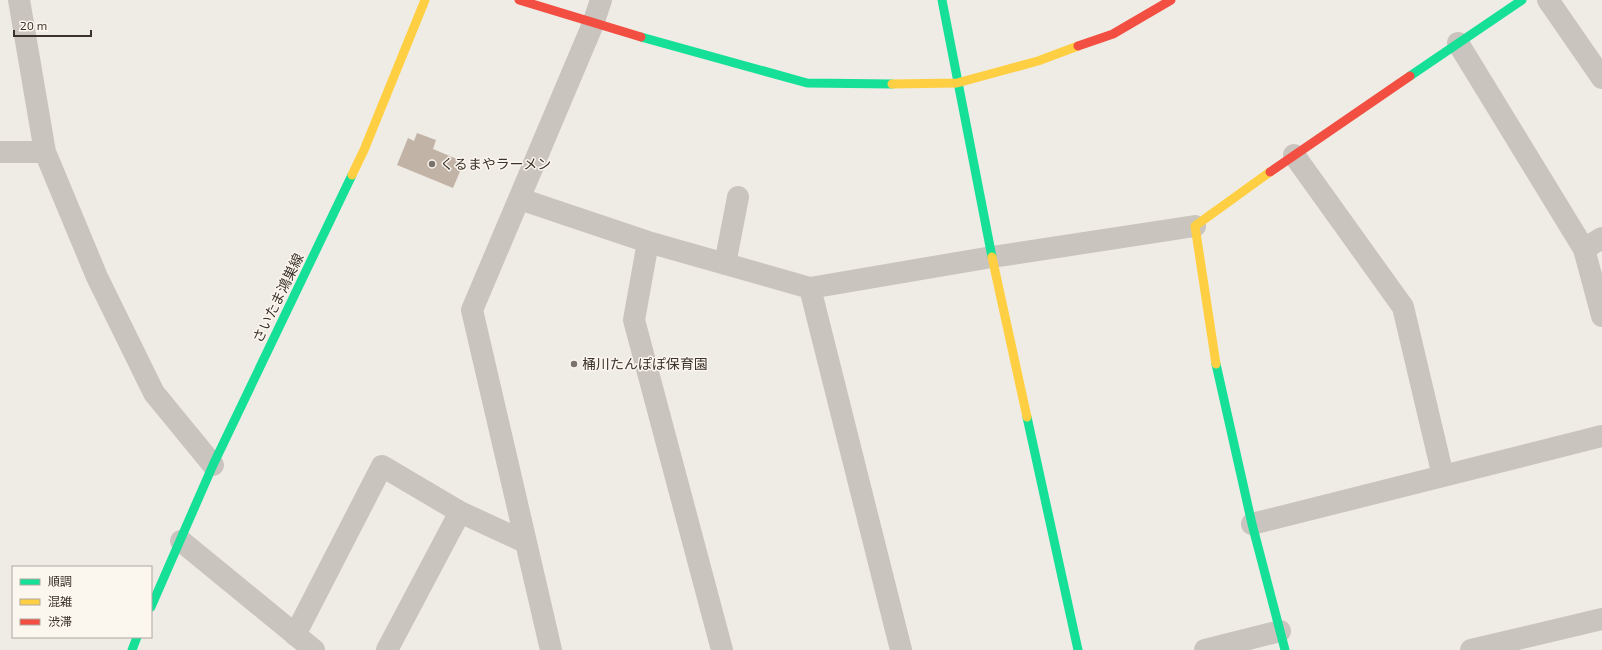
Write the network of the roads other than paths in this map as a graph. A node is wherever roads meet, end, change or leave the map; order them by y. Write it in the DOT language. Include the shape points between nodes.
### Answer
graph roads {
  1 [pos="19,0"];
  2 [pos="425,0"];
  3 [pos="519,0"];
  4 [pos="601,0"];
  5 [pos="942,0"];
  6 [pos="1171,0"];
  7 [pos="1522,0"];
  8 [pos="1548,0"];
  9 [pos="594,24"];
  10 [pos="1458,43"];
  11 [pos="1602,78"];
  12 [pos="956,83"];
  13 [pos="0,152"];
  14 [pos="45,152"];
  15 [pos="1294,155"];
  16 [pos="738,197"];
  17 [pos="520,199"];
  18 [pos="1196,226"];
  19 [pos="648,242"];
  20 [pos="1593,244"];
  21 [pos="992,257"];
  22 [pos="725,264"];
  23 [pos="810,288"];
  24 [pos="1602,316"];
  25 [pos="1602,436"];
  26 [pos="213,465"];
  27 [pos="1443,476"];
  28 [pos="460,512"];
  29 [pos="1252,524"];
  30 [pos="181,541"];
  31 [pos="525,542"];
  32 [pos="152,605"];
  33 [pos="1602,619"];
  34 [pos="295,635"];
  35 [pos="138,638"];
  36 [pos="1282,640"];
  37 [pos="132,650"];
  38 [pos="314,650"];
  39 [pos="387,650"];
  40 [pos="551,650"];
  41 [pos="722,650"];
  42 [pos="902,650"];
  43 [pos="1078,650"];
  44 [pos="1205,650"];
  45 [pos="1471,650"];
  1 -- 14 [label="street"];
  2 -- 26 [label="street, さいたま鴻巣線" via="364,150"];
  3 -- 9 [label="street"];
  4 -- 9 [label="street"];
  5 -- 12 [label="street"];
  6 -- 12 [label="street" via="1113,34 1038,61"];
  7 -- 10 [label="street"];
  8 -- 11 [label="street"];
  9 -- 12 [label="street" via="807,83"];
  9 -- 17 [label="street"];
  10 -- 15 [label="street"];
  10 -- 20 [label="street"];
  12 -- 21 [label="street"];
  13 -- 14 [label="street"];
  14 -- 26 [label="street" via="97,277 154,392"];
  15 -- 18 [label="street"];
  15 -- 27 [label="street" via="1403,307"];
  16 -- 22 [label="street"];
  17 -- 19 [label="street"];
  17 -- 31 [label="street" via="472,310"];
  18 -- 21 [label="street"];
  18 -- 29 [label="street" via="1216,373"];
  19 -- 22 [label="street"];
  19 -- 41 [label="street" via="634,320"];
  20 -- 24 [label="street"];
  21 -- 23 [label="street"];
  21 -- 43 [label="street"];
  22 -- 23 [label="street"];
  23 -- 42 [label="street"];
  25 -- 27 [label="street"];
  26 -- 30 [label="street, さいたま鴻巣線"];
  27 -- 29 [label="street"];
  28 -- 31 [label="street"];
  28 -- 34 [label="street" via="382,466"];
  28 -- 39 [label="street"];
  29 -- 36 [label="street"];
  30 -- 32 [label="street, さいたま鴻巣線"];
  30 -- 34 [label="street"];
  31 -- 40 [label="street"];
  33 -- 45 [label="street"];
  34 -- 38 [label="street"];
  35 -- 37 [label="street"];
  36 -- 44 [label="street"];
}
